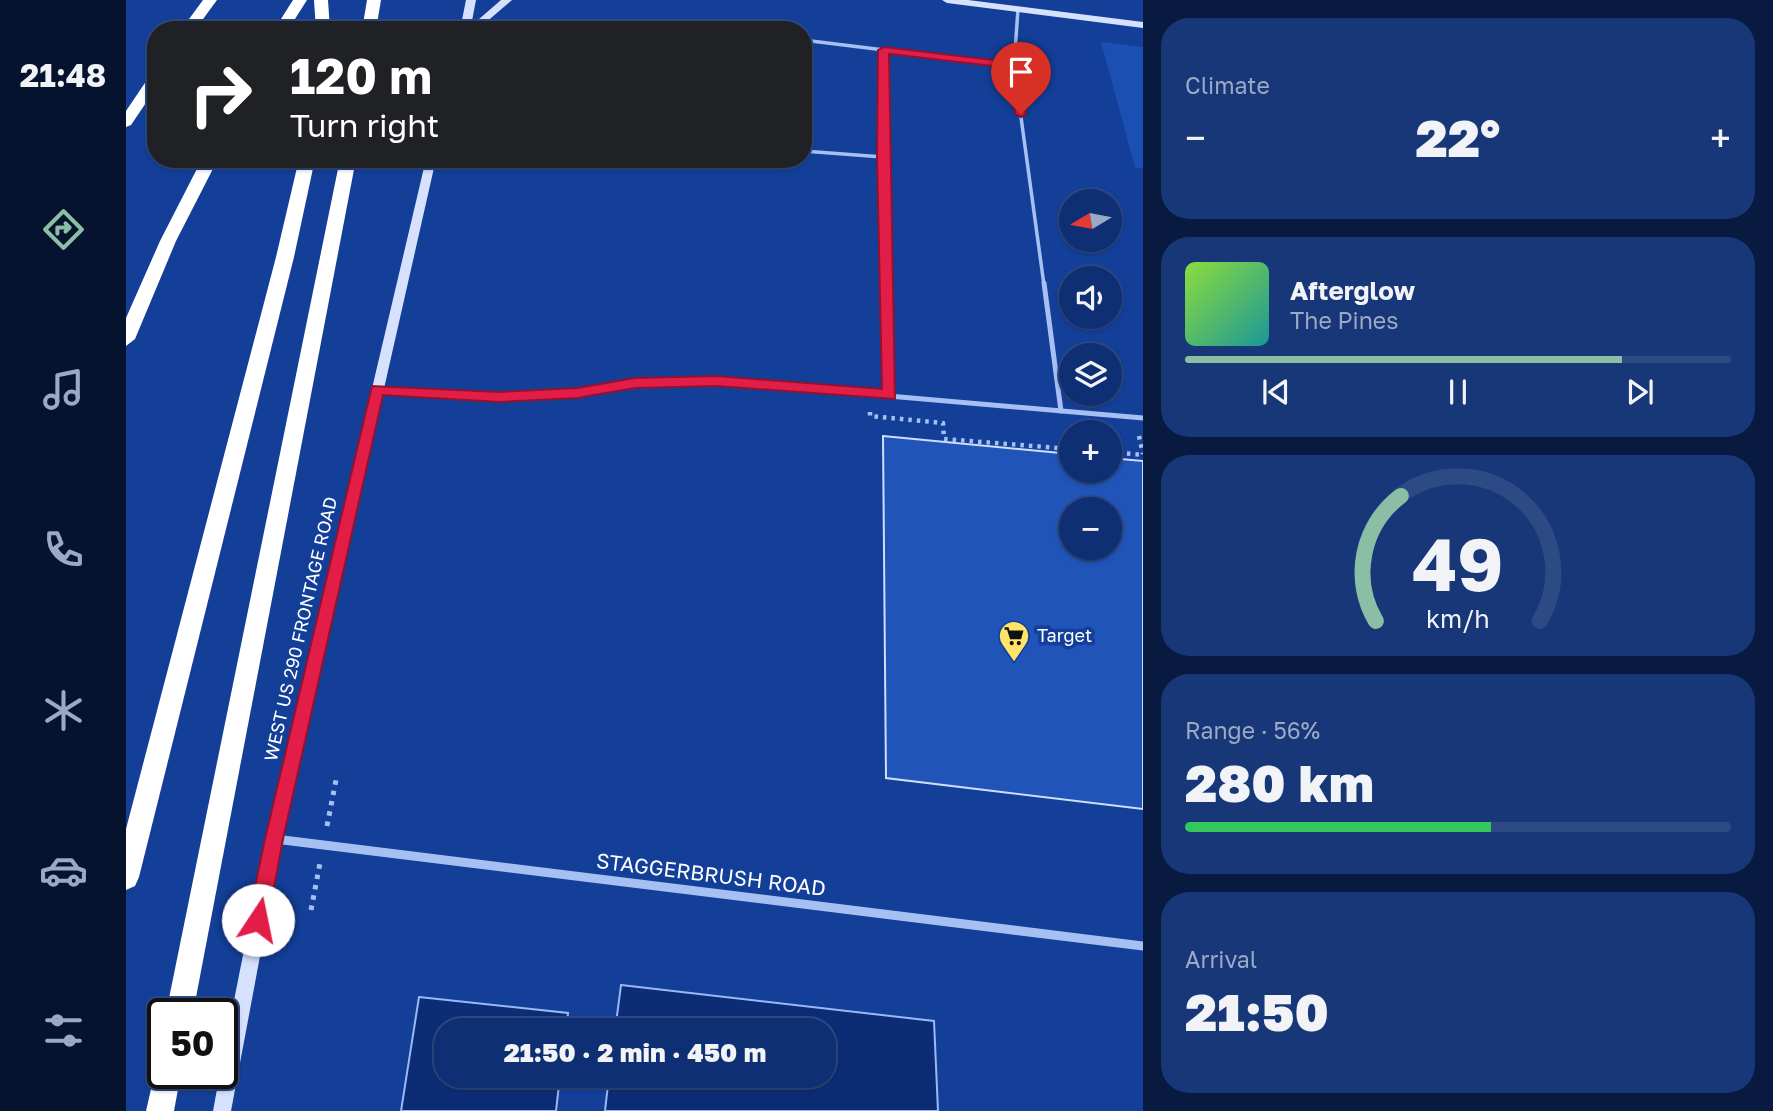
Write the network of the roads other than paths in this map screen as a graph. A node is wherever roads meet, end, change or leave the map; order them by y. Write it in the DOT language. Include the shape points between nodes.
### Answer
graph roads {
  1 [pos="210,0"];
  2 [pos="300,0"];
  3 [pos="321,0"];
  4 [pos="374,0"];
  5 [pos="471,0"];
  6 [pos="507,0"];
  7 [pos="947,0"];
  8 [pos="1018,9"];
  9 [pos="195,21"];
  10 [pos="287,21"];
  11 [pos="322,21"];
  12 [pos="370,21"];
  13 [pos="469,21"];
  14 [pos="480,21"];
  15 [pos="1143,25"];
  16 [pos="812,41"];
  17 [pos="884,50"];
  18 [pos="1014,66"];
  19 [pos="147,90"];
  20 [pos="126,122"];
  21 [pos="812,152"];
  22 [pos="883,157"];
  23 [pos="205,168"];
  24 [pos="305,168"];
  25 [pos="346,168"];
  26 [pos="428,168"];
  27 [pos="126,339"];
  28 [pos="377,390"];
  29 [pos="890,395"];
  30 [pos="1061,411"];
  31 [pos="1143,418"];
  32 [pos="274,839"];
  33 [pos="126,877"];
  34 [pos="1143,946"];
  35 [pos="182,998"];
  36 [pos="164,1089"];
  37 [pos="160,1111"];
  38 [pos="222,1111"];
  1 -- 9 [label="highway"];
  2 -- 10 [label="highway"];
  3 -- 11 [label="highway"];
  4 -- 12 [label="highway"];
  5 -- 13 [label="main road"];
  6 -- 14 [label="main road"];
  7 -- 8 [label="main road"];
  8 -- 15 [label="main road"];
  8 -- 18 [label="lane"];
  16 -- 17 [label="lane"];
  17 -- 18 [label="lane"];
  17 -- 22 [label="lane"];
  18 -- 30 [label="lane"];
  19 -- 20 [label="highway"];
  21 -- 22 [label="lane"];
  22 -- 29 [label="lane"];
  23 -- 27 [label="highway"];
  24 -- 33 [label="highway"];
  25 -- 35 [label="highway"];
  26 -- 28 [label="main road, WEST US 290 FRONTAGE ROAD"];
  28 -- 29 [label="lane" via="499,397 577,393 635,383 716,381"];
  28 -- 32 [label="main road, WEST US 290 FRONTAGE ROAD"];
  29 -- 30 [label="lane"];
  30 -- 31 [label="lane"];
  32 -- 34 [label="street, STAGGERBRUSH ROAD"];
  32 -- 38 [label="main road, WEST US 290 FRONTAGE ROAD"];
  36 -- 37 [label="highway"];
}
